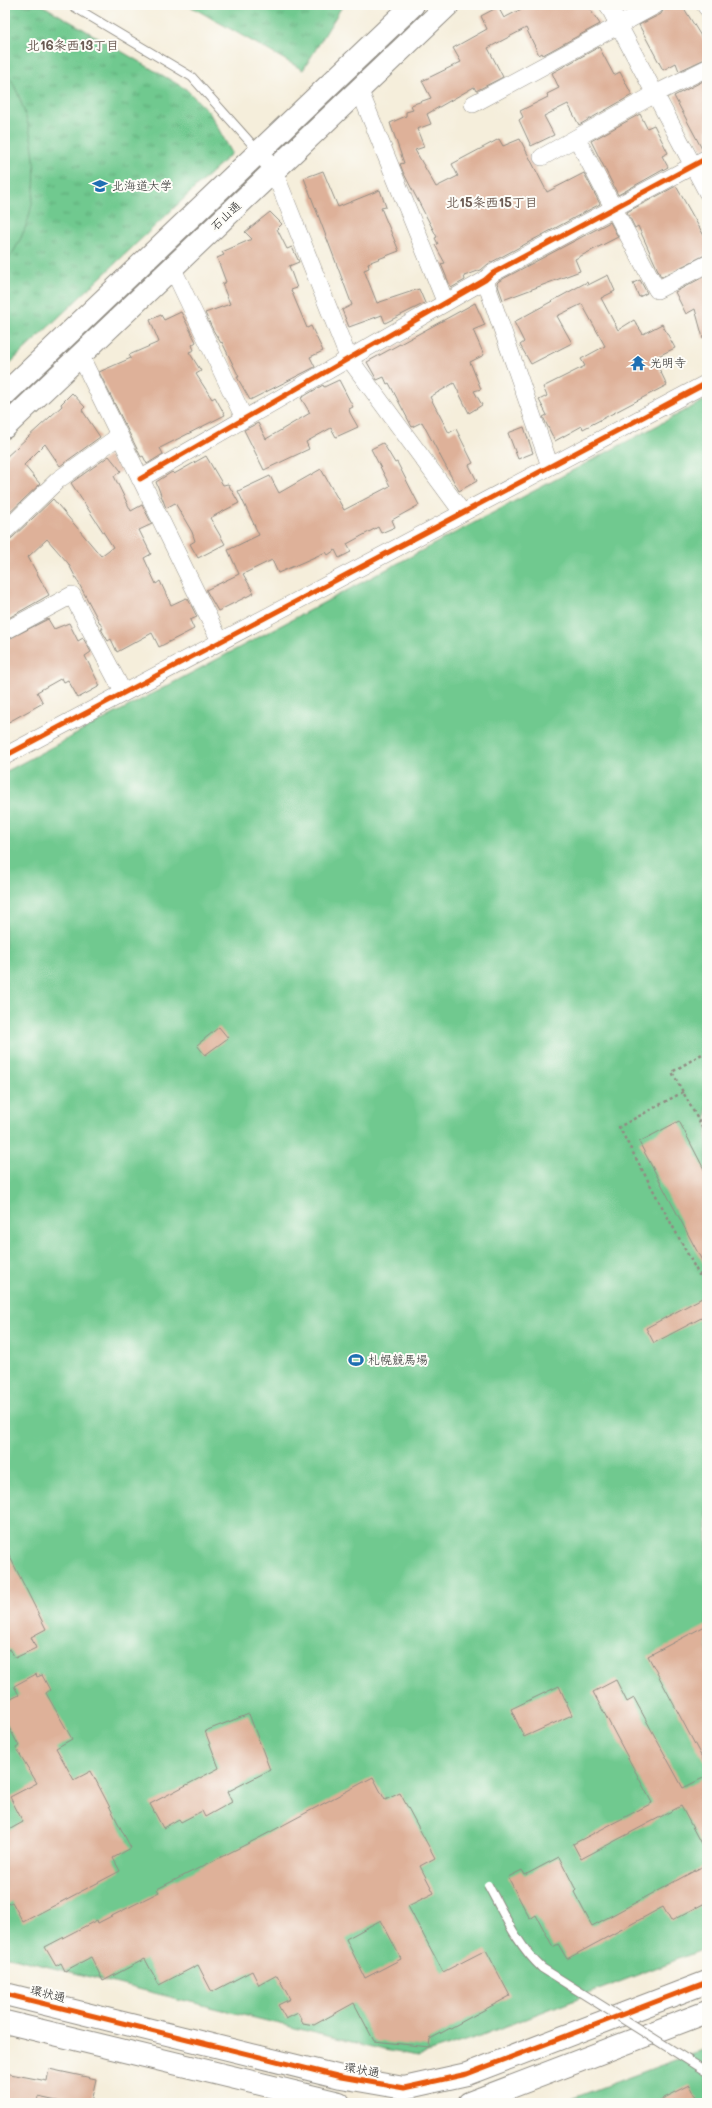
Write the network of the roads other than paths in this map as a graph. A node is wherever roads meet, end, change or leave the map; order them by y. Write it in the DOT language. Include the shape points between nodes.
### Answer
graph roads {
  1 [pos="71,5"];
  2 [pos="413,5"];
  3 [pos="448,5"];
  4 [pos="608,5"];
  5 [pos="656,5"];
  6 [pos="705,5"];
  7 [pos="707,8"];
  8 [pos="619,25"];
  9 [pos="707,68"];
  10 [pos="359,89"];
  11 [pos="655,94"];
  12 [pos="473,104"];
  13 [pos="577,139"];
  14 [pos="259,151"];
  15 [pos="542,157"];
  16 [pos="700,162"];
  17 [pos="274,171"];
  18 [pos="707,192"];
  19 [pos="613,207"];
  20 [pos="707,264"];
  21 [pos="172,267"];
  22 [pos="484,280"];
  23 [pos="445,301"];
  24 [pos="80,355"];
  25 [pos="348,357"];
  26 [pos="707,383"];
  27 [pos="5,394"];
  28 [pos="244,418"];
  29 [pos="5,427"];
  30 [pos="119,436"];
  31 [pos="550,466"];
  32 [pos="140,479"];
  33 [pos="462,512"];
  34 [pos="5,531"];
  35 [pos="5,631"];
  36 [pos="220,641"];
  37 [pos="123,692"];
  38 [pos="5,756"];
  39 [pos="488,1885"];
  40 [pos="707,1982"];
  41 [pos="5,1994"];
  42 [pos="707,2012"];
  43 [pos="5,2022"];
  44 [pos="707,2072"];
  45 [pos="339,2103"];
  46 [pos="469,2103"];
  1 -- 14 [label="lane" via="192,77"];
  2 -- 14 [label="street, 石山通"];
  3 -- 10 [label="street, 石山通"];
  4 -- 8 [label="street"];
  5 -- 8 [label="street"];
  6 -- 7 [label="street"];
  8 -- 11 [label="street"];
  8 -- 12 [label="street"];
  9 -- 11 [label="street"];
  10 -- 17 [label="street, 石山通"];
  10 -- 23 [label="street"];
  11 -- 13 [label="street"];
  11 -- 16 [label="street"];
  13 -- 15 [label="street"];
  13 -- 19 [label="street"];
  14 -- 17 [label="street"];
  14 -- 27 [label="street, 石山通"];
  16 -- 18 [label="street"];
  16 -- 19 [label="street"];
  17 -- 21 [label="street, 石山通"];
  17 -- 25 [label="street"];
  19 -- 20 [label="street" via="657,290"];
  19 -- 22 [label="street"];
  21 -- 24 [label="street, 石山通"];
  21 -- 28 [label="street"];
  22 -- 23 [label="street"];
  22 -- 31 [label="street"];
  23 -- 25 [label="street"];
  24 -- 29 [label="street, 石山通"];
  24 -- 30 [label="street"];
  25 -- 28 [label="street"];
  25 -- 33 [label="street"];
  26 -- 31 [label="street"];
  28 -- 32 [label="street"];
  30 -- 32 [label="street"];
  30 -- 34 [label="street" via="58,480"];
  31 -- 33 [label="street"];
  32 -- 36 [label="street"];
  33 -- 36 [label="street"];
  35 -- 37 [label="street" via="72,595"];
  36 -- 37 [label="street"];
  37 -- 38 [label="street"];
  39 -- 44 [label="lane, bridge" via="519,1943 542,1968"];
  40 -- 41 [label="street, 環状通" via="467,2074 404,2088 341,2077"];
  42 -- 46 [label="street"];
  43 -- 45 [label="street"];
}
